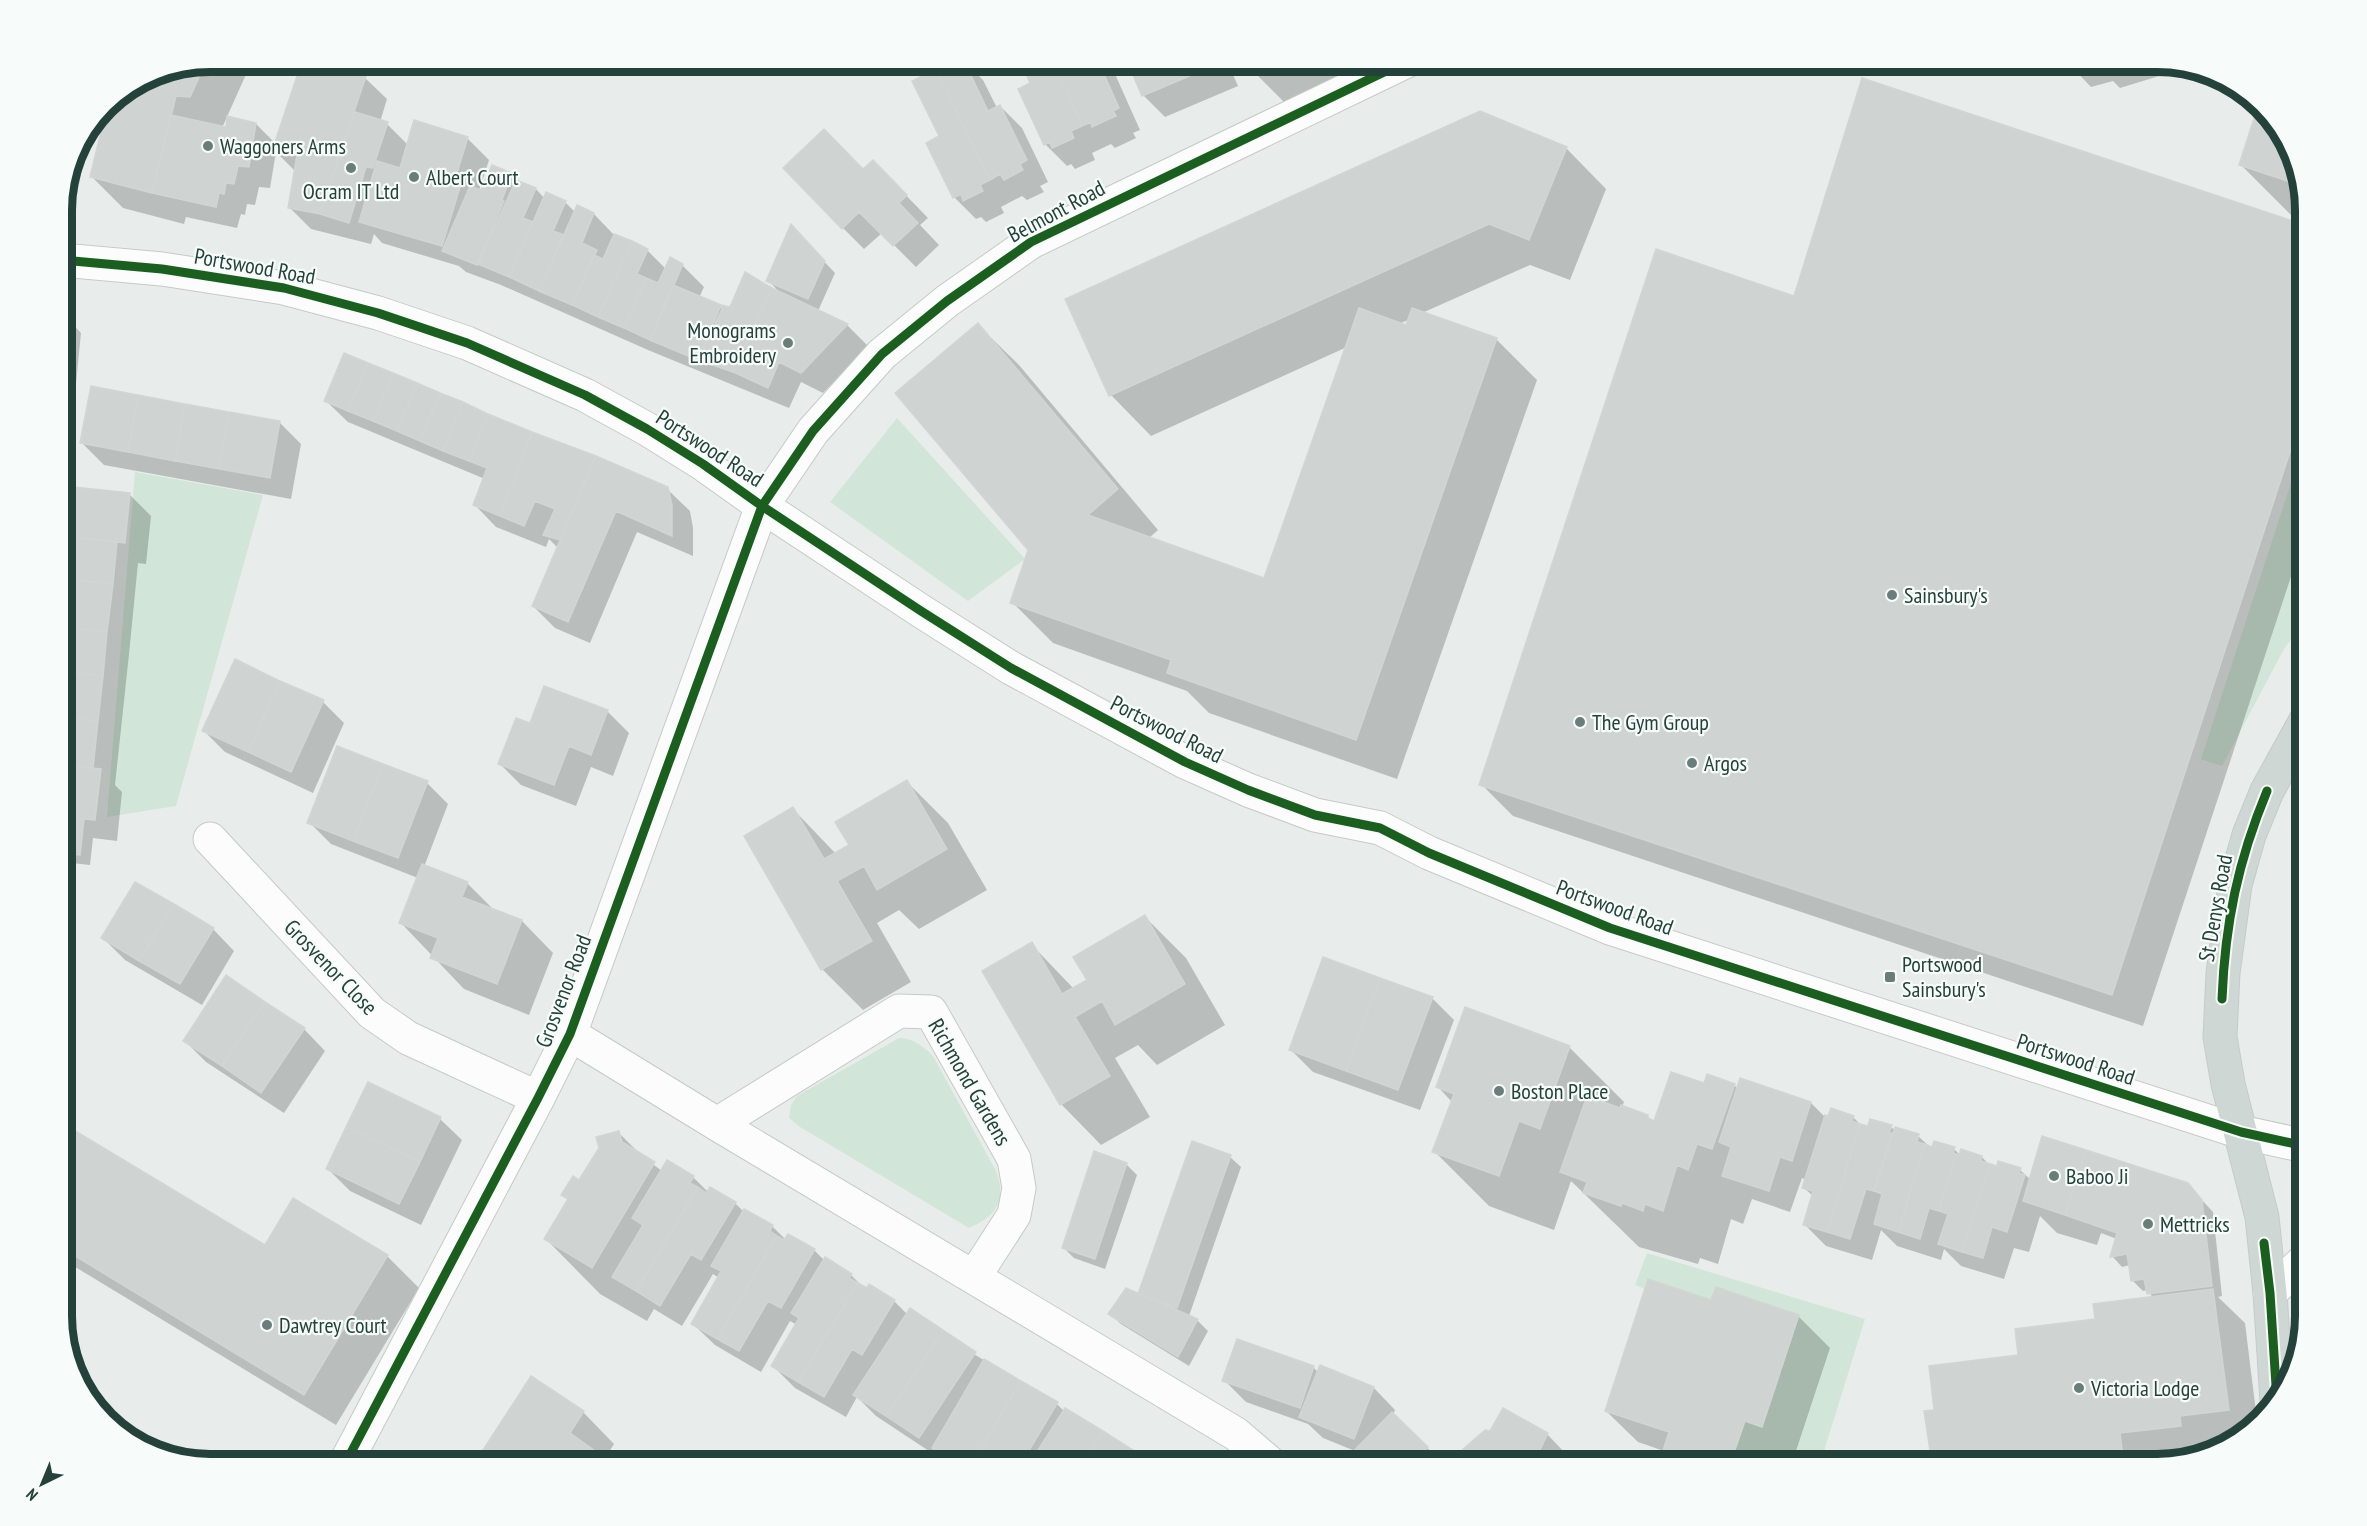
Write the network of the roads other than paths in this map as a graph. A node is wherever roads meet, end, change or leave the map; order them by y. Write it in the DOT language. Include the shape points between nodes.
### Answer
graph roads {
  1 [pos="1386,72"];
  2 [pos="72,261"];
  3 [pos="762,506"];
  4 [pos="2295,741"];
  5 [pos="210,839"];
  6 [pos="570,1034"];
  7 [pos="538,1098"];
  8 [pos="717,1124"];
  9 [pos="2241,1132"];
  10 [pos="2295,1144"];
  11 [pos="2295,1270"];
  12 [pos="974,1277"];
  13 [pos="2270,1293"];
  14 [pos="2276,1386"];
  15 [pos="350,1454"];
  16 [pos="1259,1454"];
  1 -- 3 [label="street, Belmont Road" via="1031,242 947,301 882,354 813,431"];
  2 -- 3 [label="street, Portswood Road" via="162,269 284,288 378,313 467,343 627,418"];
  3 -- 6 [label="street, Grosvenor Road"];
  3 -- 9 [label="street, Portswood Road" via="1011,668 1185,762 1248,790 1315,814 1380,828 1429,854 1610,928"];
  4 -- 9 [label="main road, St Denys Road" via="2267,791 2235,885 2223,973 2220,1037"];
  5 -- 7 [label="street, Grosvenor Close" via="372,1013 408,1038"];
  6 -- 7 [label="street, Grosvenor Road"];
  6 -- 8 [label="street"];
  7 -- 15 [label="street, Grosvenor Road"];
  8 -- 12 [label="street"];
  8 -- 12 [label="street, Richmond Gardens" via="899,1011 931,1012 1014,1159 1019,1188 1014,1215"];
  9 -- 10 [label="street, Portswood Road"];
  9 -- 13 [label="main road, St Denys Road" via="2262,1217"];
  11 -- 13 [label="street"];
  12 -- 16 [label="street" via="1236,1434"];
  13 -- 14 [label="main road, St Denys Road"];
}
